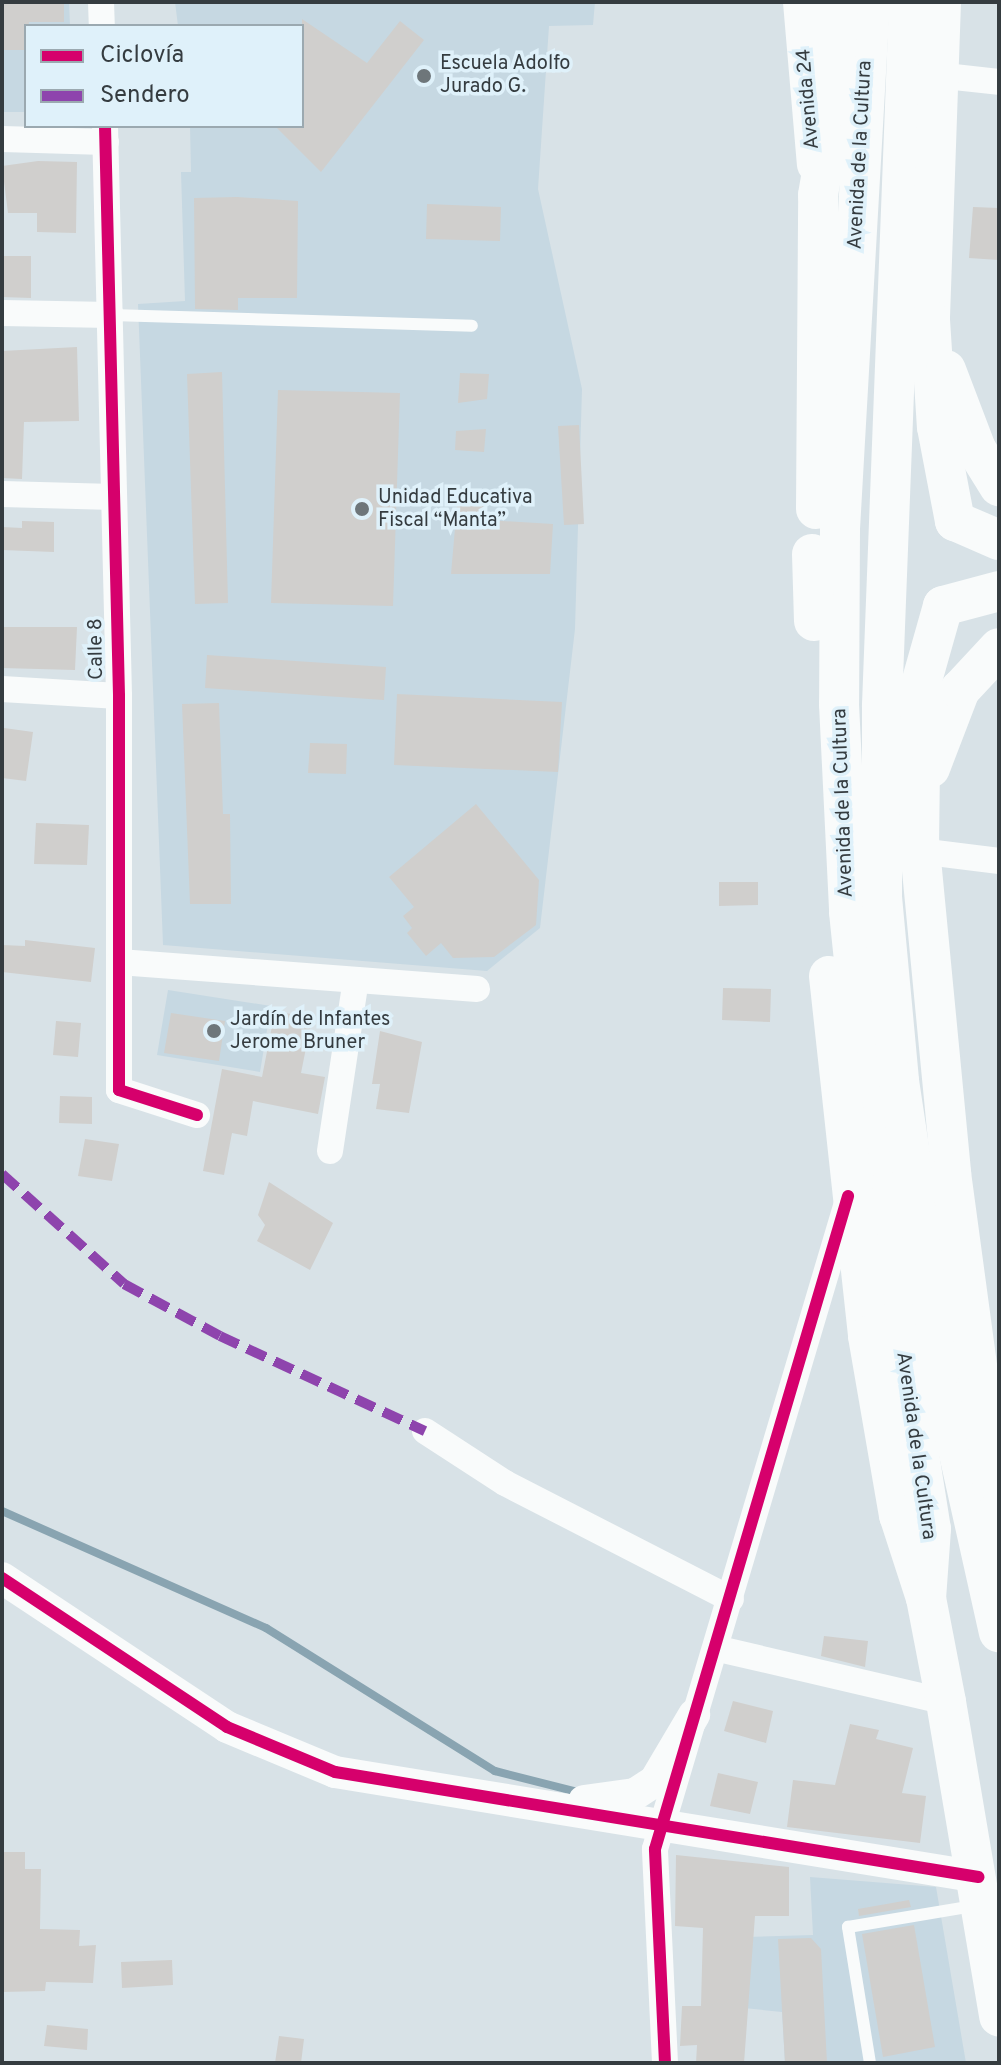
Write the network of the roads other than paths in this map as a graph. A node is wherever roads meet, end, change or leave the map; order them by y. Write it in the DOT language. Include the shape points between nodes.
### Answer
graph roads {
  1 [pos="101,2"];
  2 [pos="801,2"];
  3 [pos="838,2"];
  4 [pos="870,2"];
  5 [pos="909,2"];
  6 [pos="941,2"];
  7 [pos="102,24"];
  8 [pos="936,75"];
  9 [pos="999,82"];
  10 [pos="105,134"];
  11 [pos="2,139"];
  12 [pos="818,195"];
  13 [pos="2,313"];
  14 [pos="111,315"];
  15 [pos="930,320"];
  16 [pos="472,326"];
  17 [pos="999,486"];
  18 [pos="2,494"];
  19 [pos="114,497"];
  20 [pos="955,521"];
  21 [pos="999,540"];
  22 [pos="814,543"];
  23 [pos="999,591"];
  24 [pos="943,606"];
  25 [pos="999,648"];
  26 [pos="2,689"];
  27 [pos="119,696"];
  28 [pos="919,845"];
  29 [pos="999,861"];
  30 [pos="119,962"];
  31 [pos="356,980"];
  32 [pos="477,989"];
  33 [pos="197,1115"];
  34 [pos="330,1151"];
  35 [pos="848,1196"];
  36 [pos="425,1431"];
  37 [pos="2,1578"];
  38 [pos="926,1598"];
  39 [pos="731,1599"];
  40 [pos="996,1613"];
  41 [pos="719,1649"];
  42 [pos="946,1702"];
  43 [pos="694,1715"];
  44 [pos="536,1803"];
  45 [pos="661,1824"];
  46 [pos="979,1891"];
  47 [pos="999,2017"];
  48 [pos="665,2063"];
  49 [pos="870,2063"];
  1 -- 7 [label="street"];
  2 -- 12 [label="main road, Avenida 24"];
  3 -- 12 [label="main road, Avenida de la Cultura" via="833,107"];
  4 -- 38 [label="main road, Avenida de la Cultura" via="840,528 839,704 849,912 878,1195 931,1529"];
  5 -- 40 [label="main road, Avenida de la Cultura" via="882,706 882,897 899,1081 968,1517"];
  6 -- 8 [label="main road"];
  8 -- 9 [label="street"];
  8 -- 15 [label="main road"];
  10 -- 11 [label="street"];
  10 -- 14 [label="street, Calle 8"];
  12 -- 22 [label="main road, Avenida de la Cultura"];
  13 -- 14 [label="street"];
  14 -- 16 [label="lane"];
  14 -- 19 [label="street, Calle 8"];
  15 -- 17 [label="main road" via="976,449"];
  15 -- 20 [label="main road" via="937,427"];
  18 -- 19 [label="street"];
  19 -- 27 [label="street, Calle 8"];
  20 -- 21 [label="main road"];
  20 -- 22 [label="main road" via="920,487 895,480 847,492"];
  20 -- 24 [label="main road" via="962,565"];
  22 -- 24 [label="main road" via="824,598 859,626 905,629"];
  22 -- 35 [label="main road, Avenida de la Cultura" via="823,874"];
  23 -- 24 [label="main road"];
  24 -- 28 [label="main road, Avenida de la Cultura" via="921,684"];
  25 -- 28 [label="main road" via="949,709 931,765"];
  26 -- 27 [label="street"];
  27 -- 30 [label="street, Calle 8"];
  28 -- 29 [label="street"];
  28 -- 40 [label="main road, Avenida de la Cultura" via="951,1173 997,1512"];
  30 -- 31 [label="street"];
  30 -- 33 [label="street, Calle 8" via="119,1090"];
  31 -- 32 [label="street"];
  31 -- 34 [label="street"];
  35 -- 38 [label="main road, Avenida de la Cultura" via="899,1515"];
  35 -- 39 [label="street"];
  36 -- 39 [label="street" via="505,1483"];
  37 -- 44 [label="street" via="126,1665 282,1753 376,1781"];
  38 -- 42 [label="main road, Avenida de la Cultura"];
  39 -- 41 [label="street"];
  41 -- 42 [label="street"];
  41 -- 43 [label="street"];
  42 -- 46 [label="main road, Avenida de la Cultura"];
  43 -- 44 [label="street" via="673,1758 635,1794"];
  43 -- 45 [label="street"];
  44 -- 45 [label="street"];
  45 -- 46 [label="street"];
  45 -- 48 [label="street" via="655,1927"];
  46 -- 47 [label="main road, Avenida de la Cultura"];
  46 -- 49 [label="lane" via="848,1927"];
}
